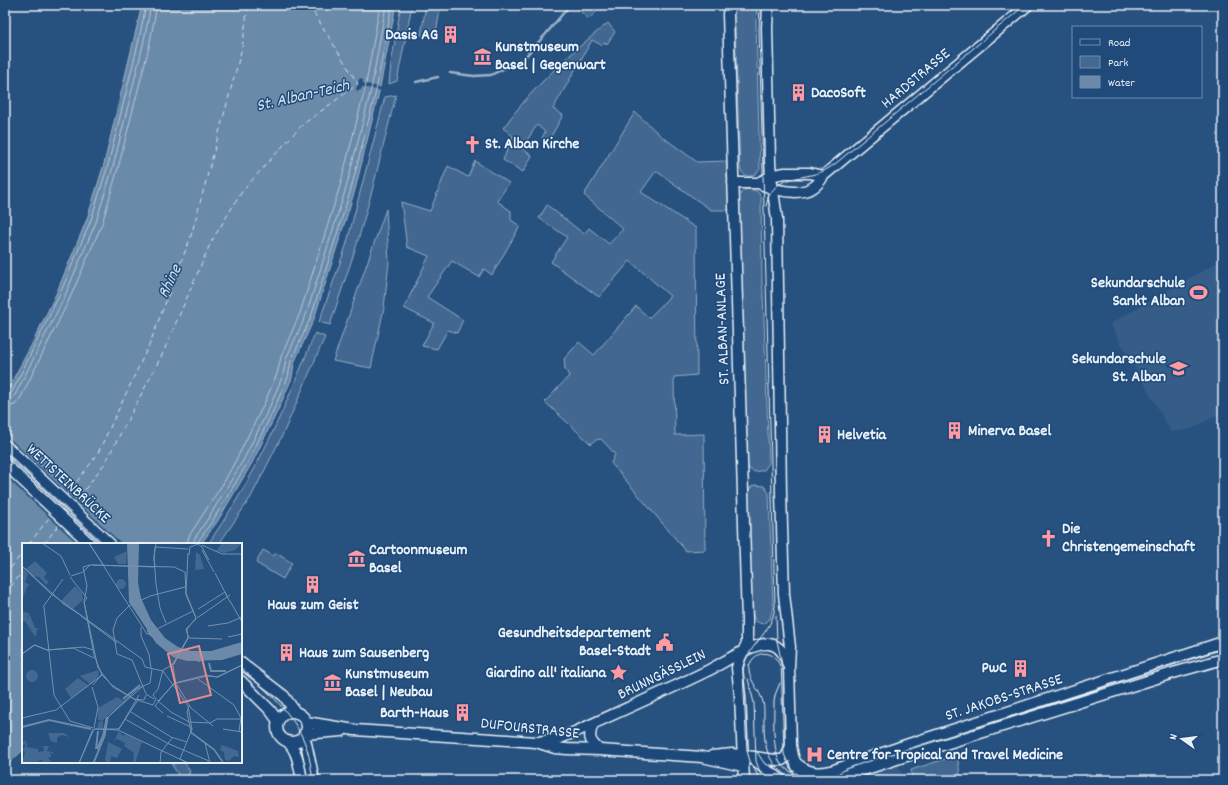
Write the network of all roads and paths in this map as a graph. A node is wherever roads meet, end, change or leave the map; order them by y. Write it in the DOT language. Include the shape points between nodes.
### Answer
graph roads {
  1 [pos="730,5"];
  2 [pos="768,5"];
  3 [pos="1028,5"];
  4 [pos="823,176"];
  5 [pos="771,177"];
  6 [pos="758,182"];
  7 [pos="733,183"];
  8 [pos="772,189"];
  9 [pos="5,445"];
  10 [pos="5,464"];
  11 [pos="89,543"];
  12 [pos="109,543"];
  13 [pos="1223,642"];
  14 [pos="743,652"];
  15 [pos="1223,660"];
  16 [pos="242,664"];
  17 [pos="789,667"];
  18 [pos="242,682"];
  19 [pos="296,713"];
  20 [pos="278,721"];
  21 [pos="306,722"];
  22 [pos="593,724"];
  23 [pos="355,730"];
  24 [pos="304,734"];
  25 [pos="287,741"];
  26 [pos="536,742"];
  27 [pos="791,746"];
  28 [pos="600,750"];
  29 [pos="747,756"];
  30 [pos="702,757"];
  31 [pos="795,762"];
  32 [pos="743,766"];
  33 [pos="302,780"];
  34 [pos="314,780"];
  35 [pos="744,780"];
  36 [pos="781,780"];
  37 [pos="802,780"];
  38 [pos="838,780"];
  1 -- 7 [label="main road, ST. ALBAN-ANLAGE" via="728,14"];
  2 -- 5 [label="main road" via="766,28"];
  3 -- 4 [label="main road, HARDSTRASSE"];
  4 -- 5 [label="main road, HARDSTRASSE" via="790,173"];
  4 -- 8 [label="main road, HARDSTRASSE" via="818,184 809,189 785,192"];
  5 -- 6 [label="main road, HARDSTRASSE"];
  5 -- 8 [label="main road"];
  6 -- 7 [label="main road, HARDSTRASSE"];
  6 -- 8 [label="main road, HARDSTRASSE"];
  7 -- 14 [label="main road, ST. ALBAN-ANLAGE" via="747,620 747,640"];
  8 -- 17 [label="main road" via="777,219 780,485"];
  9 -- 12 [label="main road, WETTSTEINBRÜCKE"];
  10 -- 11 [label="main road, WETTSTEINBRÜCKE"];
  13 -- 31 [label="main road, ST. JAKOBS-STRASSE" via="834,770 822,773 808,771"];
  14 -- 17 [label="main road, BRUNNGÄSSLEIN" via="762,644 773,645 781,650"];
  14 -- 22 [label="main road, BRUNNGÄSSLEIN"];
  14 -- 29 [label="main road, ST. ALBAN-ANLAGE" via="738,668"];
  15 -- 38 [label="main road, ST. JAKOBS-STRASSE" via="1165,675"];
  16 -- 19 [label="main road" via="284,696"];
  17 -- 27 [label="main road"];
  18 -- 20 [label="main road"];
  19 -- 20 [label="main road" via="283,714"];
  19 -- 21 [label="main road"];
  20 -- 25 [label="main road" via="277,731"];
  21 -- 23 [label="main road, DUFOURSTRASSE"];
  21 -- 24 [label="main road"];
  22 -- 26 [label="main road, BRUNNGÄSSLEIN" via="560,738"];
  22 -- 28 [label="main road" via="590,740"];
  23 -- 24 [label="main road, DUFOURSTRASSE"];
  23 -- 26 [label="main road, DUFOURSTRASSE"];
  24 -- 25 [label="main road" via="297,741"];
  24 -- 34 [label="main road"];
  25 -- 33 [label="main road" via="296,751"];
  26 -- 28 [label="main road, DUFOURSTRASSE" via="555,748"];
  27 -- 29 [label="main road, DUFOURSTRASSE" via="788,755 781,760"];
  27 -- 31 [label="main road"];
  28 -- 30 [label="main road, DUFOURSTRASSE"];
  29 -- 30 [label="main road, DUFOURSTRASSE" via="721,754"];
  29 -- 32 [label="main road, ST. ALBAN-ANLAGE"];
  29 -- 36 [label="main road"];
  30 -- 32 [label="main road, DUFOURSTRASSE"];
  31 -- 37 [label="main road"];
  32 -- 35 [label="main road, ST. ALBAN-ANLAGE"];
}
